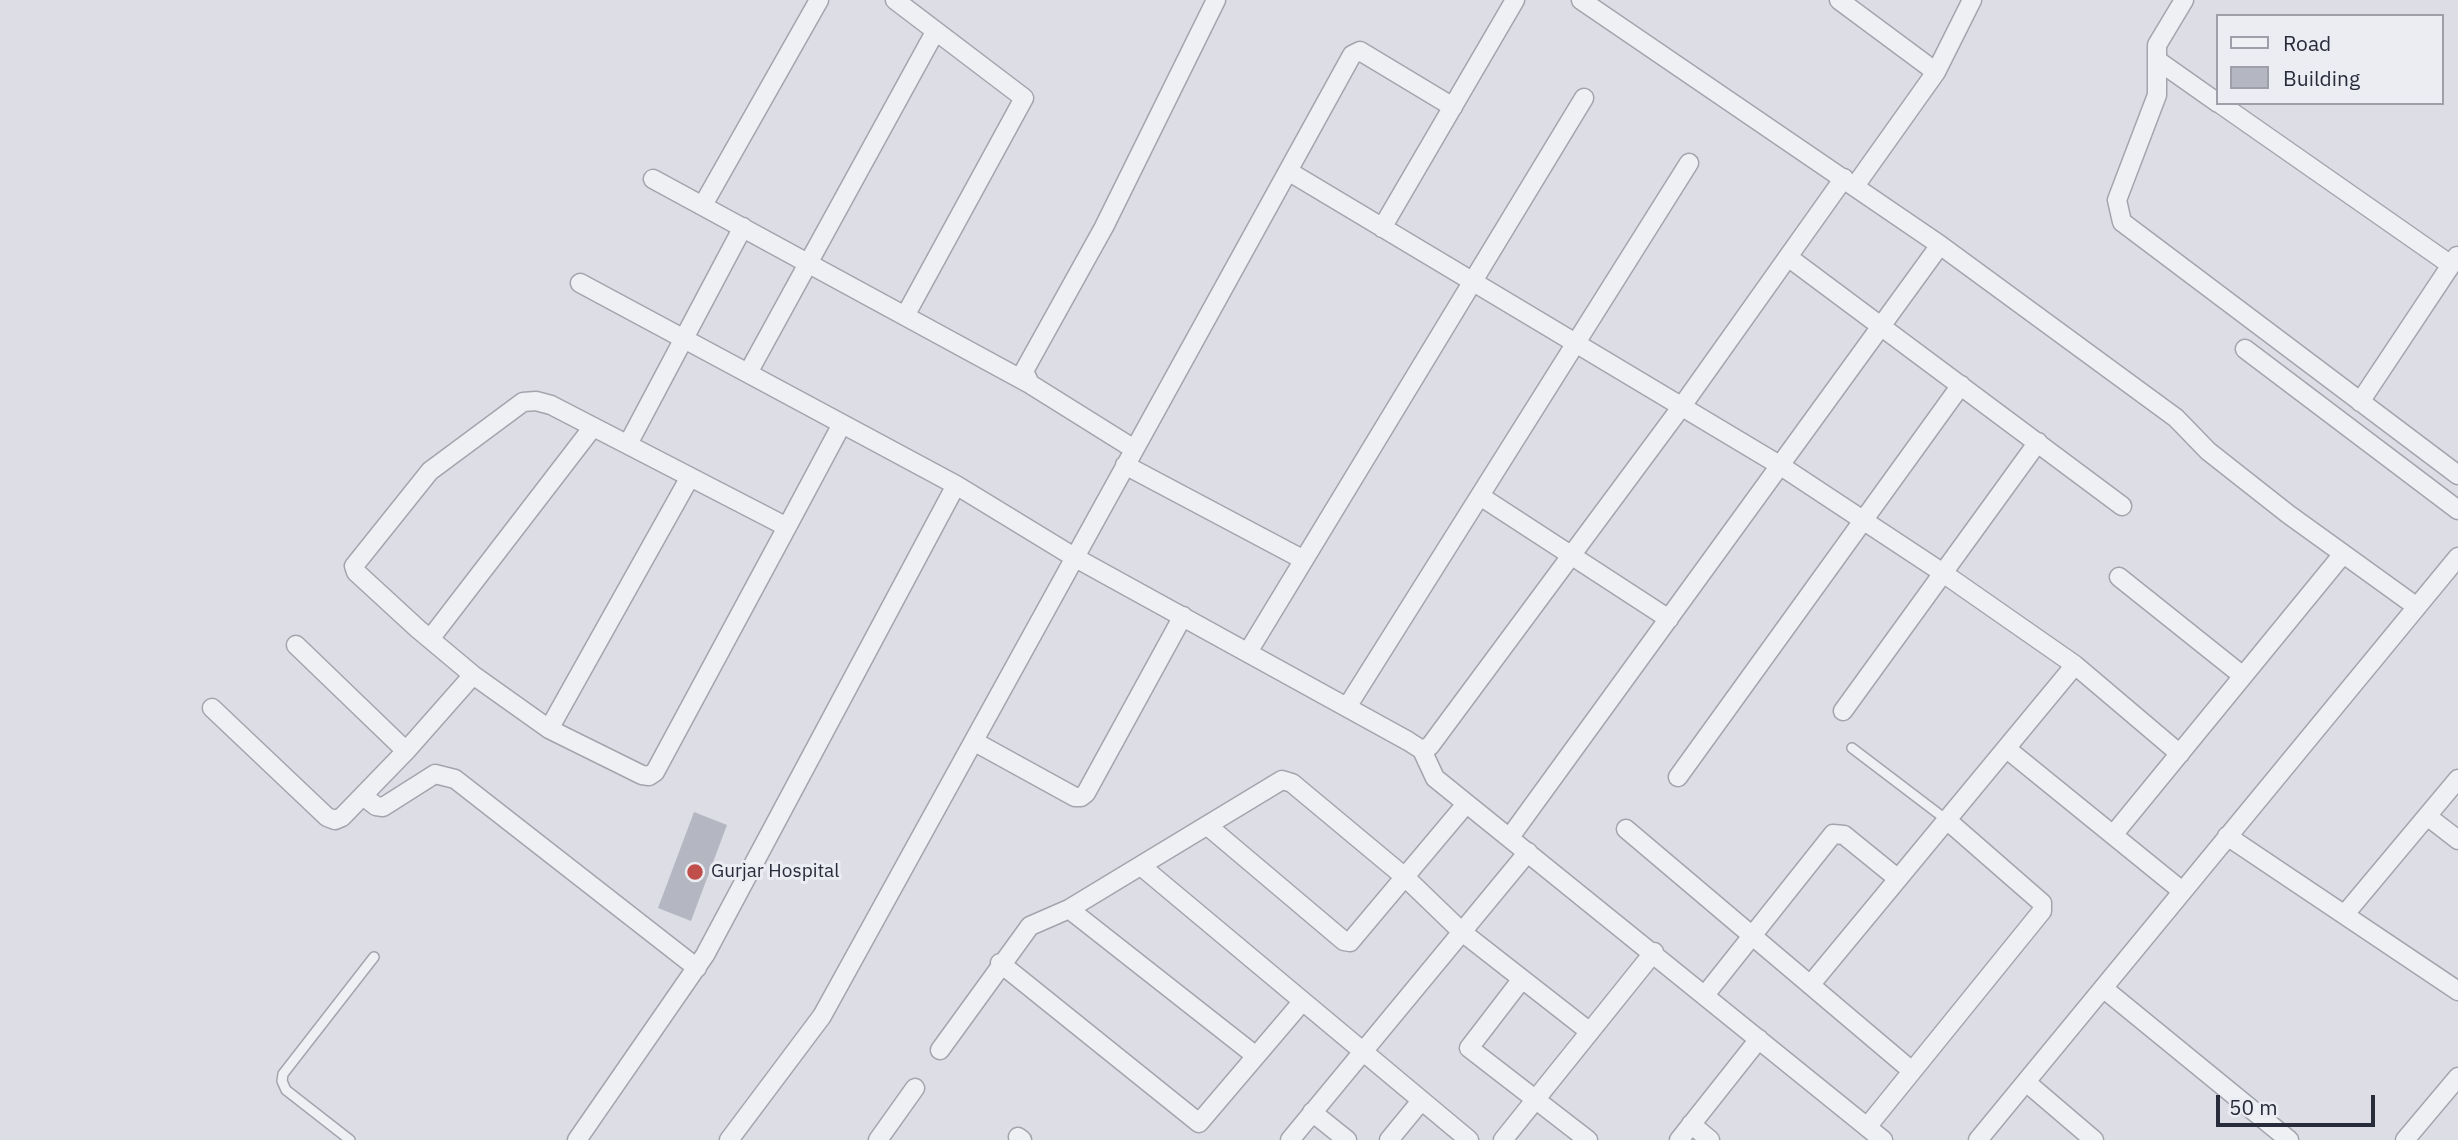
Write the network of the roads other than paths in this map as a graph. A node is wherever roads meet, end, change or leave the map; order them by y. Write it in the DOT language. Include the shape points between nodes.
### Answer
graph roads {
  1 [pos="819,0"];
  2 [pos="895,0"];
  3 [pos="1216,0"];
  4 [pos="1515,0"];
  5 [pos="1581,0"];
  6 [pos="1839,0"];
  7 [pos="1972,0"];
  8 [pos="2184,0"];
  9 [pos="934,32"];
  10 [pos="2157,60"];
  11 [pos="1936,72"];
  12 [pos="1584,98"];
  13 [pos="2216,101"];
  14 [pos="2222,105"];
  15 [pos="1453,107"];
  16 [pos="1689,163"];
  17 [pos="1288,171"];
  18 [pos="653,179"];
  19 [pos="1849,182"];
  20 [pos="703,205"];
  21 [pos="743,227"];
  22 [pos="1382,228"];
  23 [pos="1940,245"];
  24 [pos="1788,257"];
  25 [pos="2455,260"];
  26 [pos="809,263"];
  27 [pos="1474,282"];
  28 [pos="580,283"];
  29 [pos="905,316"];
  30 [pos="1882,326"];
  31 [pos="685,340"];
  32 [pos="1576,343"];
  33 [pos="2245,349"];
  34 [pos="748,373"];
  35 [pos="1030,384"];
  36 [pos="1961,385"];
  37 [pos="2360,402"];
  38 [pos="1682,406"];
  39 [pos="842,424"];
  40 [pos="593,427"];
  41 [pos="2038,442"];
  42 [pos="628,444"];
  43 [pos="1134,449"];
  44 [pos="1125,465"];
  45 [pos="1781,466"];
  46 [pos="2458,475"];
  47 [pos="690,477"];
  48 [pos="956,485"];
  49 [pos="1480,496"];
  50 [pos="2122,506"];
  51 [pos="2458,510"];
  52 [pos="1865,521"];
  53 [pos="787,527"];
  54 [pos="2343,554"];
  55 [pos="1570,556"];
  56 [pos="1074,557"];
  57 [pos="2458,557"];
  58 [pos="1304,560"];
  59 [pos="1943,573"];
  60 [pos="2119,577"];
  61 [pos="2417,607"];
  62 [pos="1183,616"];
  63 [pos="1669,619"];
  64 [pos="430,639"];
  65 [pos="296,645"];
  66 [pos="1248,652"];
  67 [pos="2075,665"];
  68 [pos="473,675"];
  69 [pos="2243,676"];
  70 [pos="1347,707"];
  71 [pos="212,708"];
  72 [pos="1843,711"];
  73 [pos="549,729"];
  74 [pos="975,742"];
  75 [pos="1852,748"];
  76 [pos="2007,749"];
  77 [pos="406,751"];
  78 [pos="2180,754"];
  79 [pos="1425,758"];
  80 [pos="1678,777"];
  81 [pos="2458,779"];
  82 [pos="363,796"];
  83 [pos="1466,804"];
  84 [pos="2427,816"];
  85 [pos="1948,821"];
  86 [pos="1209,827"];
  87 [pos="1626,829"];
  88 [pos="2113,835"];
  89 [pos="2227,836"];
  90 [pos="1510,837"];
  91 [pos="2458,840"];
  92 [pos="1528,852"];
  93 [pos="1141,866"];
  94 [pos="1406,878"];
  95 [pos="1897,878"];
  96 [pos="2182,891"];
  97 [pos="1069,909"];
  98 [pos="2346,914"];
  99 [pos="1462,932"];
  100 [pos="1753,935"];
  101 [pos="1654,952"];
  102 [pos="374,957"];
  103 [pos="1000,963"];
  104 [pos="697,968"];
  105 [pos="1522,979"];
  106 [pos="1811,984"];
  107 [pos="2103,988"];
  108 [pos="2458,991"];
  109 [pos="1705,995"];
  110 [pos="1302,1002"];
  111 [pos="1590,1032"];
  112 [pos="1759,1039"];
  113 [pos="940,1050"];
  114 [pos="1362,1053"];
  115 [pos="1256,1056"];
  116 [pos="1912,1071"];
  117 [pos="2458,1077"];
  118 [pos="2026,1082"];
  119 [pos="915,1088"];
  120 [pos="1536,1099"];
  121 [pos="1421,1101"];
  122 [pos="1312,1112"];
  123 [pos="1691,1124"];
  124 [pos="1867,1127"];
  125 [pos="350,1140"];
  126 [pos="577,1140"];
  127 [pos="729,1140"];
  128 [pos="878,1140"];
  129 [pos="1290,1140"];
  130 [pos="1347,1140"];
  131 [pos="1389,1140"];
  132 [pos="1469,1140"];
  133 [pos="1503,1140"];
  134 [pos="1588,1140"];
  135 [pos="1679,1140"];
  136 [pos="1710,1140"];
  137 [pos="1883,1140"];
  138 [pos="1978,1140"];
  139 [pos="2094,1140"];
  140 [pos="2289,1140"];
  141 [pos="2405,1140"];
  1 -- 20 [label="street"];
  2 -- 9 [label="street"];
  3 -- 35 [label="street" via="1104,227 1024,371"];
  4 -- 15 [label="street"];
  5 -- 19 [label="street"];
  6 -- 11 [label="street"];
  7 -- 11 [label="street"];
  8 -- 10 [label="street" via="2161,34"];
  9 -- 26 [label="street"];
  9 -- 29 [label="street" via="1024,98"];
  10 -- 13 [label="street"];
  10 -- 37 [label="street" via="2157,95 2117,200 2122,222"];
  11 -- 19 [label="street"];
  12 -- 27 [label="street"];
  14 -- 25 [label="street"];
  15 -- 17 [label="street" via="1355,52"];
  15 -- 22 [label="street"];
  16 -- 32 [label="street"];
  17 -- 22 [label="street"];
  17 -- 43 [label="street"];
  18 -- 20 [label="street"];
  19 -- 23 [label="street"];
  19 -- 24 [label="street"];
  20 -- 21 [label="street"];
  21 -- 26 [label="street"];
  21 -- 31 [label="street"];
  22 -- 27 [label="street"];
  23 -- 30 [label="street"];
  23 -- 54 [label="street" via="2176,418 2208,451"];
  24 -- 30 [label="street"];
  24 -- 38 [label="street"];
  25 -- 37 [label="street"];
  26 -- 29 [label="street"];
  26 -- 34 [label="street"];
  27 -- 32 [label="street"];
  27 -- 58 [label="street"];
  28 -- 31 [label="street"];
  29 -- 35 [label="street"];
  30 -- 36 [label="street"];
  30 -- 45 [label="street"];
  31 -- 34 [label="street"];
  31 -- 42 [label="street"];
  32 -- 38 [label="street"];
  32 -- 49 [label="street"];
  33 -- 51 [label="street"];
  34 -- 39 [label="street"];
  35 -- 43 [label="street"];
  36 -- 41 [label="street"];
  36 -- 52 [label="street"];
  37 -- 46 [label="street"];
  38 -- 45 [label="street"];
  38 -- 55 [label="street"];
  39 -- 48 [label="street"];
  39 -- 53 [label="street"];
  40 -- 42 [label="street"];
  40 -- 64 [label="street"];
  40 -- 64 [label="street" via="551,405 523,402 430,471 357,560 356,572"];
  41 -- 50 [label="street"];
  41 -- 59 [label="street"];
  42 -- 47 [label="street"];
  43 -- 44 [label="street"];
  44 -- 56 [label="street"];
  44 -- 58 [label="street"];
  45 -- 52 [label="street"];
  45 -- 63 [label="street"];
  47 -- 53 [label="street"];
  47 -- 73 [label="street"];
  48 -- 56 [label="street"];
  48 -- 104 [label="street"];
  49 -- 55 [label="street"];
  49 -- 70 [label="street"];
  52 -- 59 [label="street"];
  52 -- 80 [label="street"];
  53 -- 73 [label="street" via="655,772 642,775"];
  54 -- 61 [label="street"];
  54 -- 69 [label="street"];
  55 -- 63 [label="street"];
  55 -- 79 [label="street"];
  56 -- 62 [label="street"];
  56 -- 74 [label="street"];
  57 -- 61 [label="street"];
  58 -- 66 [label="street"];
  59 -- 67 [label="street"];
  59 -- 72 [label="street"];
  60 -- 69 [label="street"];
  61 -- 89 [label="street"];
  62 -- 66 [label="street"];
  62 -- 74 [label="street" via="1081,797"];
  63 -- 90 [label="street"];
  64 -- 68 [label="street"];
  65 -- 77 [label="street"];
  66 -- 70 [label="street"];
  67 -- 76 [label="street"];
  67 -- 78 [label="street"];
  68 -- 73 [label="street"];
  68 -- 77 [label="street"];
  69 -- 78 [label="street"];
  70 -- 79 [label="street"];
  71 -- 82 [label="street" via="327,817 342,817"];
  74 -- 127 [label="street" via="822,1016"];
  75 -- 85 [label="lane"];
  76 -- 85 [label="street"];
  76 -- 88 [label="street"];
  77 -- 82 [label="street"];
  78 -- 88 [label="street"];
  79 -- 83 [label="street" via="1435,778"];
  81 -- 84 [label="street"];
  82 -- 104 [label="street" via="383,807 435,774 455,779"];
  83 -- 90 [label="street"];
  83 -- 94 [label="street"];
  84 -- 91 [label="street"];
  84 -- 98 [label="street"];
  85 -- 95 [label="street"];
  85 -- 116 [label="street" via="2042,903 2042,911"];
  86 -- 93 [label="street"];
  86 -- 94 [label="street" via="1276,782 1288,780"];
  86 -- 94 [label="street" via="1344,941 1356,939"];
  87 -- 100 [label="street"];
  88 -- 96 [label="street"];
  89 -- 96 [label="street"];
  89 -- 98 [label="street"];
  90 -- 92 [label="street"];
  92 -- 99 [label="street"];
  92 -- 101 [label="street"];
  93 -- 97 [label="street"];
  93 -- 110 [label="street"];
  94 -- 99 [label="street"];
  95 -- 100 [label="street" via="1844,835 1833,834"];
  95 -- 106 [label="street"];
  96 -- 107 [label="street"];
  97 -- 103 [label="street" via="1030,926"];
  97 -- 115 [label="street"];
  98 -- 108 [label="street"];
  99 -- 105 [label="street"];
  99 -- 114 [label="street"];
  100 -- 106 [label="street"];
  100 -- 109 [label="street"];
  101 -- 109 [label="street"];
  101 -- 111 [label="street"];
  102 -- 125 [label="lane" via="282,1081 286,1090"];
  103 -- 113 [label="street"];
  103 -- 115 [label="street" via="1193,1121 1205,1120"];
  104 -- 126 [label="street"];
  105 -- 111 [label="street"];
  105 -- 120 [label="street" via="1469,1044"];
  106 -- 116 [label="street"];
  107 -- 118 [label="street"];
  107 -- 140 [label="street"];
  109 -- 112 [label="street"];
  110 -- 114 [label="street"];
  110 -- 115 [label="street"];
  111 -- 120 [label="street"];
  112 -- 123 [label="street"];
  112 -- 124 [label="street"];
  114 -- 121 [label="street"];
  114 -- 122 [label="street"];
  116 -- 124 [label="street"];
  117 -- 141 [label="street"];
  118 -- 138 [label="street"];
  118 -- 139 [label="street"];
  119 -- 128 [label="street"];
  120 -- 133 [label="street"];
  120 -- 134 [label="street"];
  121 -- 131 [label="street"];
  121 -- 132 [label="street"];
  122 -- 129 [label="street"];
  122 -- 130 [label="street"];
  123 -- 135 [label="street"];
  123 -- 136 [label="street"];
  124 -- 137 [label="street"];
}
